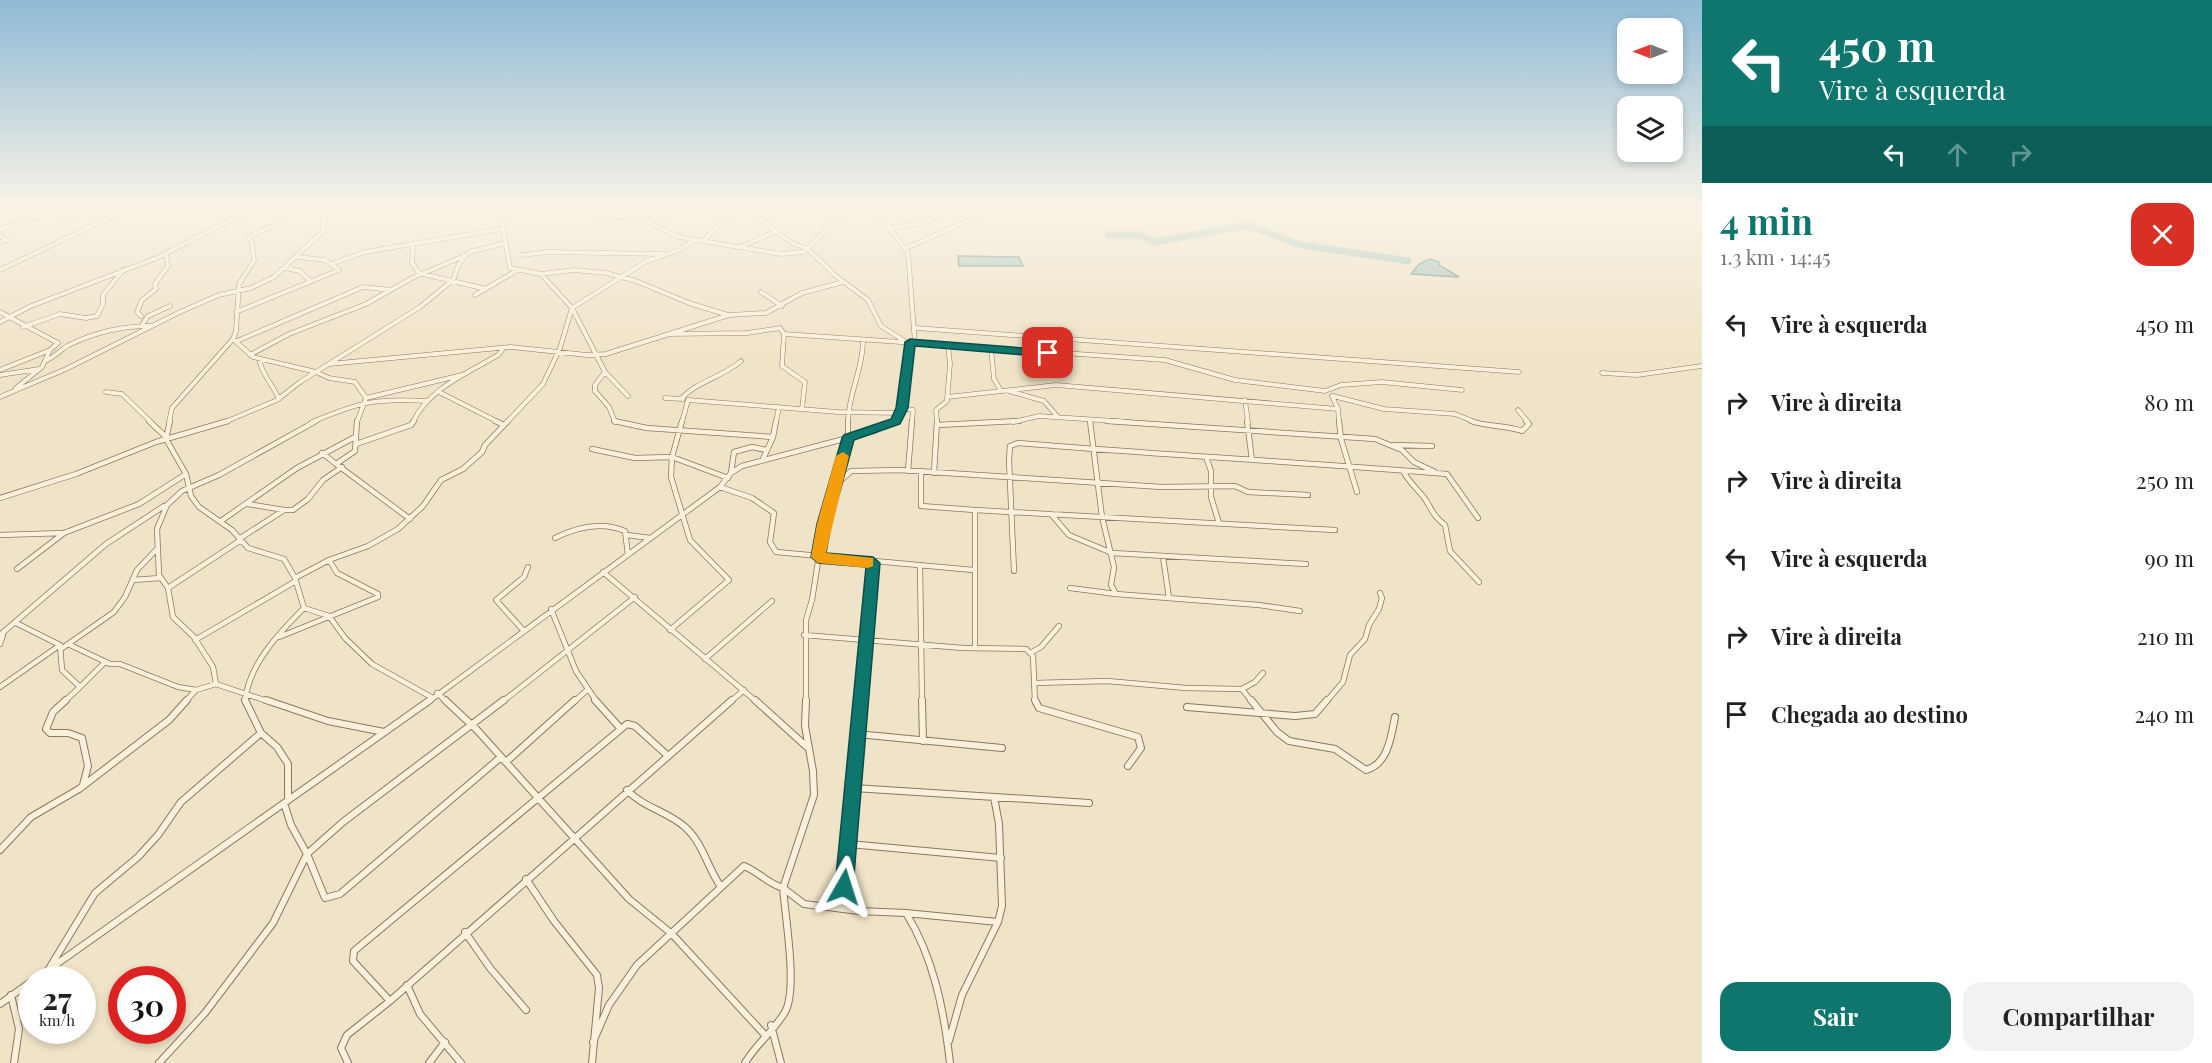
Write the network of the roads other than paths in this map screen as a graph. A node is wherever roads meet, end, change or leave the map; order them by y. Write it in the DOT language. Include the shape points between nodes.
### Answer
graph roads {
  1 [pos="166,254"];
  2 [pos="32,255"];
  3 [pos="164,255"];
  4 [pos="253,255"];
  5 [pos="358,255"];
  6 [pos="413,255"];
  7 [pos="510,255"];
  8 [pos="522,255"];
  9 [pos="525,255"];
  10 [pos="663,255"];
  11 [pos="814,255"];
  12 [pos="907,255"];
  13 [pos="297,256"];
  14 [pos="466,256"];
  15 [pos="334,263"];
  16 [pos="124,268"];
  17 [pos="285,268"];
  18 [pos="0,270"];
  19 [pos="516,271"];
  20 [pos="423,274"];
  21 [pos="541,274"];
  22 [pos="620,276"];
  23 [pos="309,280"];
  24 [pos="453,280"];
  25 [pos="843,282"];
  26 [pos="486,289"];
  27 [pos="391,290"];
  28 [pos="238,291"];
  29 [pos="761,292"];
  30 [pos="475,295"];
  31 [pos="170,306"];
  32 [pos="782,306"];
  33 [pos="572,308"];
  34 [pos="0,312"];
  35 [pos="236,312"];
  36 [pos="729,315"];
  37 [pos="11,317"];
  38 [pos="143,317"];
  39 [pos="0,322"];
  40 [pos="128,325"];
  41 [pos="142,325"];
  42 [pos="154,326"];
  43 [pos="23,327"];
  44 [pos="916,328"];
  45 [pos="667,334"];
  46 [pos="784,334"];
  47 [pos="235,340"];
  48 [pos="863,341"];
  49 [pos="911,342"];
  50 [pos="948,345"];
  51 [pos="503,348"];
  52 [pos="992,349"];
  53 [pos="51,350"];
  54 [pos="558,350"];
  55 [pos="595,354"];
  56 [pos="249,355"];
  57 [pos="259,359"];
  58 [pos="47,360"];
  59 [pos="741,361"];
  60 [pos="329,364"];
  61 [pos="1702,366"];
  62 [pos="40,369"];
  63 [pos="0,370"];
  64 [pos="316,372"];
  65 [pos="605,372"];
  66 [pos="1519,372"];
  67 [pos="1602,373"];
  68 [pos="0,375"];
  69 [pos="465,375"];
  70 [pos="1004,390"];
  71 [pos="1462,390"];
  72 [pos="1329,391"];
  73 [pos="106,392"];
  74 [pos="439,392"];
  75 [pos="9,393"];
  76 [pos="628,396"];
  77 [pos="1333,396"];
  78 [pos="0,397"];
  79 [pos="947,397"];
  80 [pos="665,398"];
  81 [pos="279,399"];
  82 [pos="681,399"];
  83 [pos="365,400"];
  84 [pos="688,400"];
  85 [pos="1245,400"];
  86 [pos="427,401"];
  87 [pos="779,407"];
  88 [pos="902,408"];
  89 [pos="802,409"];
  90 [pos="1338,410"];
  91 [pos="1518,410"];
  92 [pos="848,412"];
  93 [pos="899,413"];
  94 [pos="1057,416"];
  95 [pos="1090,420"];
  96 [pos="504,425"];
  97 [pos="937,425"];
  98 [pos="1249,429"];
  99 [pos="680,430"];
  100 [pos="1341,435"];
  101 [pos="165,437"];
  102 [pos="355,437"];
  103 [pos="773,437"];
  104 [pos="848,438"];
  105 [pos="356,444"];
  106 [pos="1392,445"];
  107 [pos="1432,446"];
  108 [pos="592,449"];
  109 [pos="766,450"];
  110 [pos="1093,450"];
  111 [pos="322,453"];
  112 [pos="1206,457"];
  113 [pos="672,458"];
  114 [pos="763,459"];
  115 [pos="1252,460"];
  116 [pos="336,464"];
  117 [pos="1348,466"];
  118 [pos="342,467"];
  119 [pos="908,471"];
  120 [pos="1403,471"];
  121 [pos="921,473"];
  122 [pos="934,473"];
  123 [pos="186,474"];
  124 [pos="1441,474"];
  125 [pos="730,476"];
  126 [pos="1011,477"];
  127 [pos="1097,481"];
  128 [pos="836,486"];
  129 [pos="720,487"];
  130 [pos="188,488"];
  131 [pos="1210,488"];
  132 [pos="1357,492"];
  133 [pos="1308,495"];
  134 [pos="0,498"];
  135 [pos="248,504"];
  136 [pos="167,505"];
  137 [pos="284,510"];
  138 [pos="975,510"];
  139 [pos="1012,512"];
  140 [pos="1051,514"];
  141 [pos="681,516"];
  142 [pos="1102,517"];
  143 [pos="1478,518"];
  144 [pos="410,519"];
  145 [pos="221,521"];
  146 [pos="1219,523"];
  147 [pos="1335,530"];
  148 [pos="64,532"];
  149 [pos="0,535"];
  150 [pos="627,535"];
  151 [pos="555,538"];
  152 [pos="650,538"];
  153 [pos="240,540"];
  154 [pos="157,549"];
  155 [pos="1112,553"];
  156 [pos="628,555"];
  157 [pos="818,557"];
  158 [pos="1163,557"];
  159 [pos="329,560"];
  160 [pos="873,563"];
  161 [pos="1306,564"];
  162 [pos="920,566"];
  163 [pos="528,567"];
  164 [pos="17,568"];
  165 [pos="973,570"];
  166 [pos="1014,571"];
  167 [pos="603,572"];
  168 [pos="160,578"];
  169 [pos="296,579"];
  170 [pos="133,580"];
  171 [pos="1479,582"];
  172 [pos="168,588"];
  173 [pos="1070,588"];
  174 [pos="1380,593"];
  175 [pos="1116,594"];
  176 [pos="635,597"];
  177 [pos="1169,598"];
  178 [pos="772,601"];
  179 [pos="304,608"];
  180 [pos="551,609"];
  181 [pos="1300,611"];
  182 [pos="329,616"];
  183 [pos="16,623"];
  184 [pos="1059,626"];
  185 [pos="523,630"];
  186 [pos="670,630"];
  187 [pos="804,635"];
  188 [pos="1,636"];
  189 [pos="277,638"];
  190 [pos="195,640"];
  191 [pos="865,640"];
  192 [pos="921,643"];
  193 [pos="0,644"];
  194 [pos="68,644"];
  195 [pos="61,647"];
  196 [pos="975,648"];
  197 [pos="567,650"];
  198 [pos="1032,652"];
  199 [pos="705,659"];
  200 [pos="105,662"];
  201 [pos="1263,673"];
  202 [pos="1035,683"];
  203 [pos="216,684"];
  204 [pos="0,687"];
  205 [pos="80,687"];
  206 [pos="1242,689"];
  207 [pos="196,690"];
  208 [pos="587,690"];
  209 [pos="744,690"];
  210 [pos="437,693"];
  211 [pos="246,695"];
  212 [pos="431,697"];
  213 [pos="1187,707"];
  214 [pos="1260,711"];
  215 [pos="1395,717"];
  216 [pos="471,725"];
  217 [pos="621,729"];
  218 [pos="384,732"];
  219 [pos="261,733"];
  220 [pos="857,734"];
  221 [pos="923,741"];
  222 [pos="807,747"];
  223 [pos="1002,748"];
  224 [pos="666,755"];
  225 [pos="503,760"];
  226 [pos="1128,766"];
  227 [pos="83,785"];
  228 [pos="854,788"];
  229 [pos="627,790"];
  230 [pos="537,797"];
  231 [pos="994,797"];
  232 [pos="286,802"];
  233 [pos="1089,803"];
  234 [pos="575,837"];
  235 [pos="849,844"];
  236 [pos="0,850"];
  237 [pos="307,854"];
  238 [pos="1000,858"];
  239 [pos="526,879"];
  240 [pos="721,887"];
  241 [pos="783,888"];
  242 [pos="842,908"];
  243 [pos="906,913"];
  244 [pos="998,922"];
  245 [pos="465,932"];
  246 [pos="672,934"];
  247 [pos="51,966"];
  248 [pos="53,966"];
  249 [pos="407,986"];
  250 [pos="18,991"];
  251 [pos="11,996"];
  252 [pos="390,1001"];
  253 [pos="0,1004"];
  254 [pos="526,1010"];
  255 [pos="771,1025"];
  256 [pos="764,1034"];
  257 [pos="445,1042"];
  258 [pos="593,1042"];
  259 [pos="948,1042"];
  260 [pos="14,1063"];
  261 [pos="159,1063"];
  262 [pos="348,1063"];
  263 [pos="429,1063"];
  264 [pos="461,1063"];
  265 [pos="592,1063"];
  266 [pos="745,1063"];
  267 [pos="780,1063"];
  268 [pos="950,1063"];
  1 -- 38 [label="street" via="168,266 137,312"];
  2 -- 18 [label="street"];
  3 -- 16 [label="street"];
  4 -- 28 [label="street" via="254,261"];
  5 -- 15 [label="street"];
  6 -- 20 [label="street" via="412,266"];
  7 -- 19 [label="street" via="510,268"];
  8 -- 9 [label="street"];
  10 -- 22 [label="street"];
  11 -- 25 [label="street"];
  12 -- 44 [label="street"];
  13 -- 15 [label="street" via="321,257"];
  13 -- 17 [label="street"];
  14 -- 20 [label="street"];
  14 -- 24 [label="street"];
  15 -- 23 [label="street" via="338,271"];
  16 -- 37 [label="street"];
  16 -- 43 [label="street" via="104,293 103,304 94,317 60,314"];
  17 -- 23 [label="street" via="300,271"];
  17 -- 28 [label="street" via="274,277"];
  19 -- 21 [label="street"];
  19 -- 26 [label="street"];
  20 -- 24 [label="street"];
  20 -- 27 [label="street"];
  21 -- 22 [label="street" via="584,268"];
  21 -- 33 [label="street"];
  22 -- 33 [label="street"];
  22 -- 36 [label="street"];
  23 -- 35 [label="street"];
  24 -- 26 [label="street"];
  24 -- 60 [label="street" via="412,312"];
  25 -- 32 [label="street" via="802,293"];
  25 -- 49 [label="street" via="868,300 881,326"];
  26 -- 30 [label="street"];
  27 -- 47 [label="street" via="363,288"];
  27 -- 56 [label="street"];
  28 -- 35 [label="street"];
  28 -- 42 [label="street" via="218,296"];
  29 -- 32 [label="street"];
  31 -- 38 [label="street"];
  32 -- 36 [label="street" via="760,315"];
  33 -- 54 [label="street"];
  33 -- 55 [label="street"];
  34 -- 37 [label="street"];
  35 -- 47 [label="street"];
  36 -- 45 [label="street"];
  37 -- 39 [label="street"];
  37 -- 43 [label="street"];
  38 -- 40 [label="street"];
  38 -- 41 [label="street"];
  40 -- 41 [label="street"];
  40 -- 58 [label="street" via="64,348"];
  41 -- 42 [label="street"];
  42 -- 75 [label="street"];
  43 -- 53 [label="street" via="57,342"];
  44 -- 49 [label="street"];
  44 -- 66 [label="street"];
  45 -- 46 [label="street" via="747,333 780,328"];
  45 -- 55 [label="street" via="616,352"];
  46 -- 48 [label="street"];
  46 -- 89 [label="street" via="783,366 805,384"];
  47 -- 56 [label="street"];
  47 -- 101 [label="street" via="172,408"];
  48 -- 49 [label="street"];
  48 -- 92 [label="street"];
  49 -- 50 [label="street"];
  49 -- 88 [label="street"];
  50 -- 52 [label="street"];
  50 -- 79 [label="street"];
  51 -- 54 [label="street"];
  51 -- 60 [label="street"];
  51 -- 69 [label="street"];
  52 -- 70 [label="street" via="994,379"];
  52 -- 72 [label="street" via="1166,360 1235,380"];
  53 -- 58 [label="street"];
  53 -- 63 [label="street"];
  54 -- 55 [label="street"];
  54 -- 96 [label="street" via="543,384"];
  55 -- 65 [label="street"];
  56 -- 57 [label="street"];
  57 -- 64 [label="street"];
  57 -- 81 [label="street" via="260,368 272,381"];
  58 -- 62 [label="street"];
  59 -- 82 [label="street" via="730,372"];
  60 -- 64 [label="street"];
  61 -- 67 [label="street" via="1636,375"];
  62 -- 68 [label="street"];
  62 -- 75 [label="street"];
  64 -- 81 [label="street"];
  64 -- 83 [label="street" via="355,382"];
  65 -- 76 [label="street"];
  65 -- 99 [label="street" via="595,391 609,407 615,423"];
  69 -- 74 [label="street"];
  69 -- 83 [label="street"];
  70 -- 79 [label="street"];
  70 -- 85 [label="street" via="1085,386"];
  70 -- 94 [label="street" via="1044,401"];
  71 -- 72 [label="street" via="1382,382 1341,385"];
  72 -- 77 [label="street"];
  73 -- 101 [label="street" via="122,394"];
  74 -- 86 [label="street"];
  74 -- 96 [label="street"];
  75 -- 78 [label="street"];
  77 -- 90 [label="street"];
  77 -- 91 [label="street" via="1384,409 1455,414 1479,424 1504,425 1522,431 1529,424"];
  79 -- 97 [label="street" via="946,403 936,410"];
  80 -- 82 [label="street"];
  81 -- 101 [label="street" via="226,422"];
  82 -- 84 [label="street"];
  83 -- 86 [label="street"];
  83 -- 102 [label="street"];
  83 -- 130 [label="street" via="306,424 219,475"];
  84 -- 87 [label="street"];
  84 -- 99 [label="street"];
  85 -- 90 [label="street"];
  85 -- 98 [label="street"];
  86 -- 105 [label="street" via="411,425"];
  87 -- 89 [label="street"];
  87 -- 103 [label="street"];
  88 -- 93 [label="street"];
  88 -- 119 [label="street" via="913,410"];
  89 -- 92 [label="street"];
  90 -- 100 [label="street"];
  92 -- 93 [label="street"];
  92 -- 104 [label="street"];
  93 -- 104 [label="street" via="889,426"];
  94 -- 95 [label="street"];
  94 -- 97 [label="street" via="1009,423"];
  95 -- 98 [label="street"];
  95 -- 110 [label="street"];
  96 -- 144 [label="street" via="463,469 441,480"];
  97 -- 122 [label="street"];
  98 -- 100 [label="street"];
  98 -- 115 [label="street"];
  99 -- 103 [label="street"];
  99 -- 113 [label="street"];
  100 -- 106 [label="street"];
  100 -- 117 [label="street"];
  101 -- 123 [label="street"];
  101 -- 134 [label="street" via="76,474"];
  102 -- 105 [label="street"];
  102 -- 111 [label="street"];
  103 -- 109 [label="street"];
  104 -- 114 [label="street"];
  104 -- 128 [label="street"];
  105 -- 116 [label="street" via="353,454"];
  106 -- 107 [label="street"];
  106 -- 124 [label="street" via="1414,462"];
  108 -- 113 [label="street" via="635,458"];
  109 -- 114 [label="street"];
  109 -- 125 [label="street" via="752,447 734,452"];
  110 -- 112 [label="street"];
  110 -- 126 [label="street" via="1014,444 1010,451"];
  110 -- 127 [label="street"];
  111 -- 116 [label="street"];
  111 -- 135 [label="street"];
  112 -- 115 [label="street"];
  112 -- 131 [label="street" via="1211,471"];
  113 -- 125 [label="street"];
  113 -- 141 [label="street" via="671,477"];
  114 -- 125 [label="street" via="742,466"];
  115 -- 117 [label="street"];
  116 -- 118 [label="street"];
  117 -- 120 [label="street"];
  117 -- 132 [label="street"];
  118 -- 137 [label="street" via="323,480 308,499 293,510"];
  118 -- 144 [label="street"];
  119 -- 121 [label="street"];
  119 -- 128 [label="street" via="851,471"];
  120 -- 124 [label="street"];
  120 -- 171 [label="street" via="1427,502 1431,514 1445,525 1453,555"];
  121 -- 122 [label="street"];
  121 -- 138 [label="street" via="921,506"];
  122 -- 126 [label="street"];
  123 -- 130 [label="street"];
  123 -- 148 [label="street" via="136,506"];
  124 -- 143 [label="street" via="1450,476"];
  125 -- 129 [label="street"];
  126 -- 127 [label="street"];
  126 -- 139 [label="street"];
  127 -- 131 [label="street"];
  127 -- 142 [label="street"];
  128 -- 157 [label="street"];
  129 -- 141 [label="street"];
  129 -- 157 [label="street" via="752,498 774,513 770,542 776,552"];
  130 -- 136 [label="street"];
  130 -- 145 [label="street" via="192,499"];
  131 -- 133 [label="street" via="1235,486 1248,492"];
  131 -- 146 [label="street"];
  135 -- 137 [label="street"];
  135 -- 145 [label="street"];
  136 -- 154 [label="street" via="158,523"];
  136 -- 183 [label="street" via="106,544"];
  137 -- 153 [label="street"];
  138 -- 139 [label="street"];
  138 -- 165 [label="street"];
  139 -- 140 [label="street"];
  139 -- 166 [label="street"];
  140 -- 142 [label="street"];
  140 -- 155 [label="street" via="1070,535"];
  141 -- 152 [label="street"];
  141 -- 186 [label="street" via="690,540 729,580"];
  142 -- 146 [label="street"];
  142 -- 155 [label="street"];
  144 -- 159 [label="street" via="368,546"];
  145 -- 153 [label="street"];
  146 -- 147 [label="street"];
  148 -- 149 [label="street"];
  148 -- 164 [label="street"];
  150 -- 151 [label="street" via="620,528 600,525"];
  150 -- 152 [label="street"];
  150 -- 156 [label="street"];
  152 -- 156 [label="street"];
  153 -- 169 [label="street" via="252,550 284,559"];
  153 -- 172 [label="street"];
  154 -- 168 [label="street"];
  154 -- 170 [label="street"];
  155 -- 158 [label="street"];
  155 -- 175 [label="street" via="1111,585"];
  156 -- 167 [label="street"];
  157 -- 160 [label="street"];
  157 -- 187 [label="street"];
  158 -- 161 [label="street"];
  158 -- 177 [label="street"];
  159 -- 169 [label="street"];
  159 -- 182 [label="street" via="337,573 379,595"];
  160 -- 162 [label="street"];
  160 -- 191 [label="street"];
  162 -- 165 [label="street"];
  162 -- 192 [label="street"];
  163 -- 185 [label="street" via="524,577 496,600"];
  165 -- 196 [label="street"];
  167 -- 176 [label="street"];
  167 -- 180 [label="street"];
  168 -- 170 [label="street"];
  168 -- 172 [label="street"];
  169 -- 179 [label="street"];
  169 -- 190 [label="street" via="224,626"];
  170 -- 194 [label="street" via="114,612"];
  172 -- 190 [label="street" via="173,616"];
  173 -- 175 [label="street"];
  174 -- 214 [label="street" via="1382,603 1365,639 1350,655 1343,682 1319,712 1295,716"];
  175 -- 177 [label="street"];
  176 -- 186 [label="street"];
  176 -- 197 [label="street"];
  177 -- 181 [label="street"];
  178 -- 199 [label="street"];
  179 -- 182 [label="street"];
  179 -- 189 [label="street"];
  180 -- 185 [label="street"];
  180 -- 197 [label="street"];
  182 -- 189 [label="street"];
  182 -- 212 [label="street" via="372,664"];
  183 -- 188 [label="street"];
  183 -- 195 [label="street"];
  184 -- 198 [label="street"];
  185 -- 210 [label="street"];
  186 -- 199 [label="street"];
  187 -- 191 [label="street"];
  187 -- 222 [label="street" via="803,716"];
  188 -- 193 [label="street"];
  189 -- 211 [label="street" via="258,666"];
  190 -- 203 [label="street" via="213,667"];
  191 -- 192 [label="street"];
  191 -- 220 [label="street"];
  192 -- 196 [label="street"];
  192 -- 221 [label="street"];
  194 -- 195 [label="street"];
  194 -- 200 [label="street"];
  195 -- 204 [label="street"];
  195 -- 205 [label="street" via="62,670"];
  196 -- 198 [label="street"];
  197 -- 208 [label="street"];
  197 -- 216 [label="street"];
  198 -- 202 [label="street"];
  199 -- 209 [label="street"];
  200 -- 205 [label="street"];
  200 -- 207 [label="street"];
  201 -- 206 [label="street"];
  202 -- 206 [label="street" via="1107,681"];
  202 -- 226 [label="street" via="1035,702 1045,711 1137,737 1141,748"];
  203 -- 207 [label="street"];
  203 -- 211 [label="street"];
  205 -- 227 [label="street" via="53,712 46,729 82,738 88,765"];
  206 -- 214 [label="street"];
  207 -- 227 [label="street" via="169,720"];
  208 -- 217 [label="street"];
  208 -- 225 [label="street"];
  209 -- 222 [label="street"];
  209 -- 224 [label="street"];
  210 -- 212 [label="street"];
  210 -- 216 [label="street"];
  211 -- 218 [label="street" via="328,722"];
  211 -- 219 [label="street" via="245,701"];
  212 -- 218 [label="street"];
  213 -- 214 [label="street"];
  214 -- 215 [label="street" via="1289,741 1335,749 1366,770 1377,766"];
  216 -- 225 [label="street"];
  216 -- 237 [label="street"];
  217 -- 224 [label="street" via="633,724"];
  217 -- 230 [label="street"];
  218 -- 232 [label="street"];
  219 -- 232 [label="street" via="288,764"];
  219 -- 247 [label="street" via="193,790 138,857 95,894"];
  220 -- 221 [label="street"];
  220 -- 228 [label="street"];
  221 -- 223 [label="street"];
  222 -- 241 [label="street" via="813,767 814,797"];
  224 -- 229 [label="street"];
  225 -- 230 [label="street"];
  225 -- 237 [label="street" via="335,897 326,898 321,892"];
  227 -- 236 [label="street" via="31,817"];
  228 -- 231 [label="street"];
  228 -- 235 [label="street"];
  229 -- 234 [label="street"];
  229 -- 240 [label="street" via="640,803 688,830"];
  230 -- 234 [label="street"];
  230 -- 252 [label="street" via="354,951 353,961"];
  231 -- 233 [label="street"];
  231 -- 238 [label="street"];
  232 -- 237 [label="street" via="291,825"];
  232 -- 248 [label="street"];
  234 -- 239 [label="street"];
  234 -- 246 [label="street" via="629,899"];
  235 -- 238 [label="street"];
  235 -- 242 [label="street"];
  237 -- 261 [label="street" via="273,923 205,1013"];
  238 -- 244 [label="street" via="1002,895"];
  239 -- 245 [label="street"];
  239 -- 258 [label="street" via="597,975"];
  240 -- 241 [label="street" via="744,866 757,871 769,884"];
  240 -- 246 [label="street"];
  241 -- 242 [label="street" via="800,903"];
  241 -- 255 [label="street" via="791,991 784,1014"];
  242 -- 243 [label="street"];
  243 -- 244 [label="street"];
  243 -- 259 [label="street" via="929,963"];
  244 -- 259 [label="street" via="962,995"];
  245 -- 249 [label="street"];
  245 -- 254 [label="street"];
  246 -- 256 [label="street"];
  246 -- 258 [label="street" via="637,965 609,1005"];
  249 -- 252 [label="street"];
  249 -- 257 [label="street" via="420,1014"];
  250 -- 251 [label="street"];
  251 -- 253 [label="street"];
  251 -- 260 [label="street" via="21,1028"];
  252 -- 262 [label="street" via="343,1040 341,1048"];
  255 -- 256 [label="street"];
  255 -- 267 [label="street"];
  256 -- 266 [label="street"];
  257 -- 263 [label="street"];
  257 -- 264 [label="street"];
  258 -- 265 [label="street"];
  259 -- 268 [label="street"];
}
